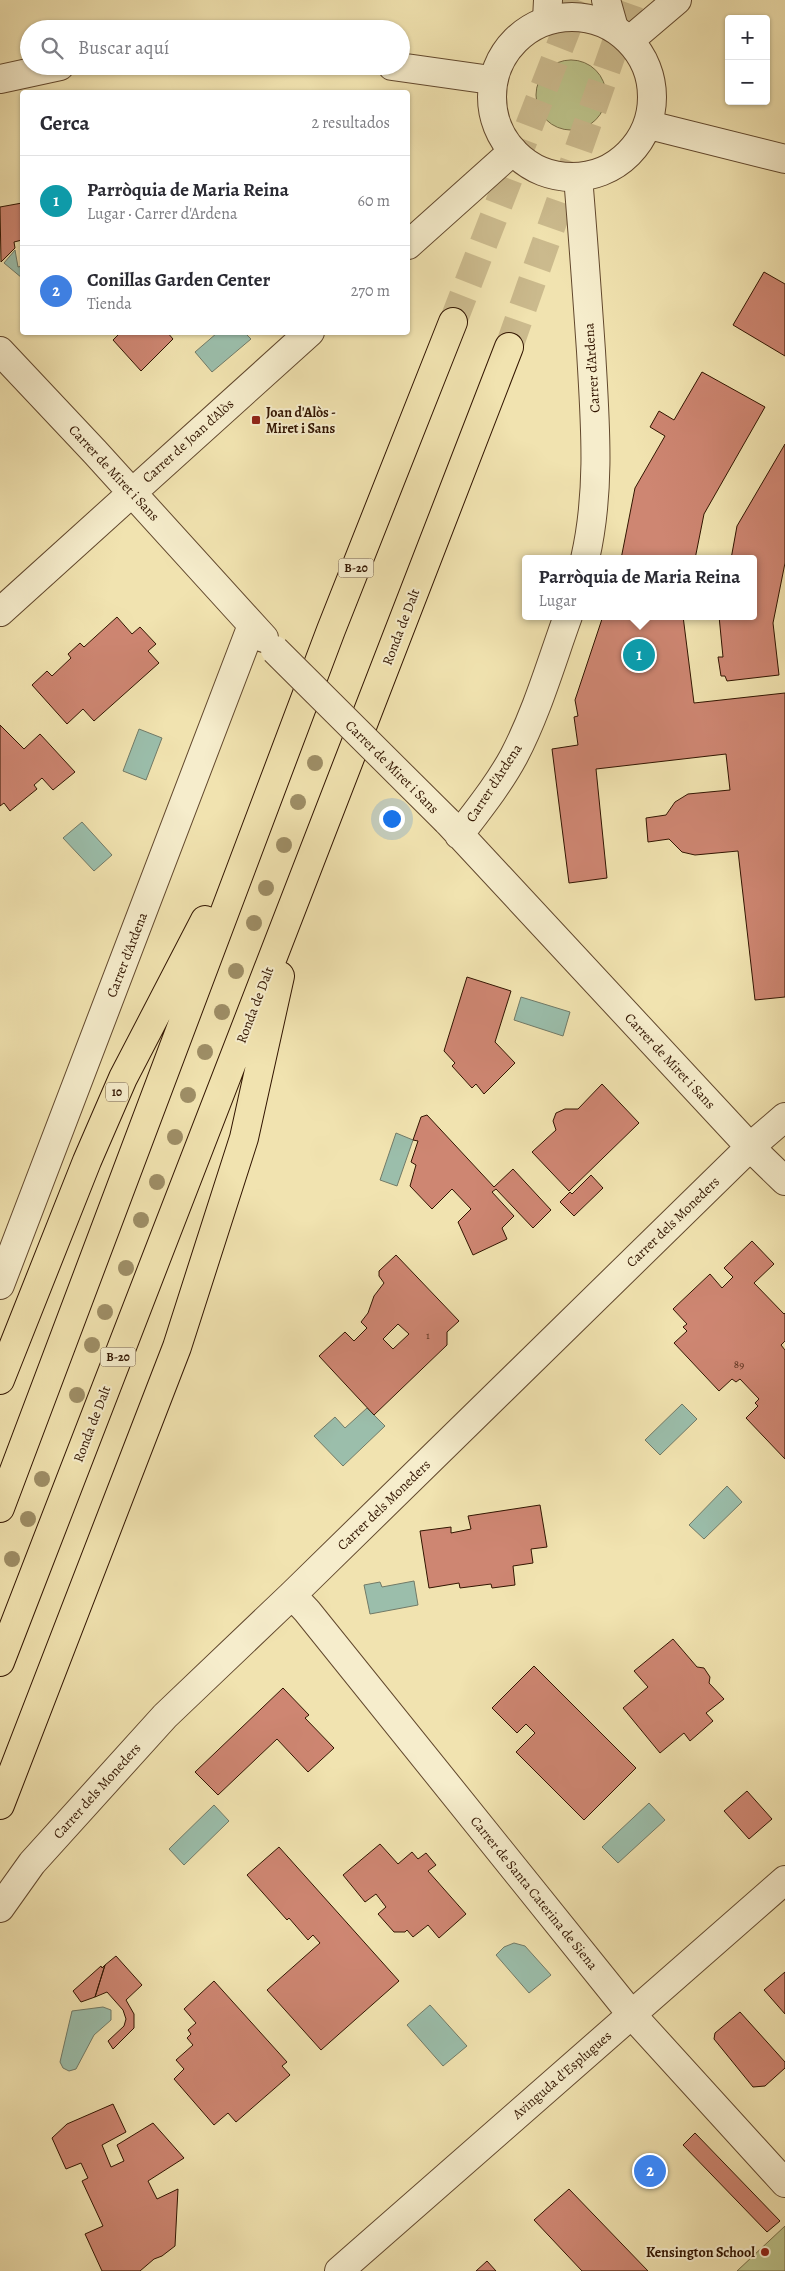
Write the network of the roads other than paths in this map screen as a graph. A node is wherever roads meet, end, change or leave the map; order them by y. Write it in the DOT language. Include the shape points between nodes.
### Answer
graph roads {
  1 [pos="606,0"];
  2 [pos="677,0"];
  3 [pos="547,10"];
  4 [pos="622,34"];
  5 [pos="410,69"];
  6 [pos="20,75"];
  7 [pos="0,79"];
  8 [pos="491,80"];
  9 [pos="649,125"];
  10 [pos="513,151"];
  11 [pos="785,159"];
  12 [pos="578,177"];
  13 [pos="410,243"];
  14 [pos="453,322"];
  15 [pos="307,335"];
  16 [pos="509,347"];
  17 [pos="0,351"];
  18 [pos="132,492"];
  19 [pos="586,555"];
  20 [pos="0,612"];
  21 [pos="567,620"];
  22 [pos="252,625"];
  23 [pos="260,815"];
  24 [pos="453,828"];
  25 [pos="293,908"];
  26 [pos="785,1117"];
  27 [pos="750,1147"];
  28 [pos="785,1181"];
  29 [pos="0,1285"];
  30 [pos="0,1380"];
  31 [pos="0,1508"];
  32 [pos="292,1595"];
  33 [pos="0,1662"];
  34 [pos="0,1804"];
  35 [pos="785,1880"];
  36 [pos="0,1908"];
  37 [pos="632,2014"];
  38 [pos="785,2184"];
  39 [pos="339,2271"];
  1 -- 4 [label="street"];
  2 -- 4 [label="street"];
  3 -- 4 [label="street" via="579,17"];
  3 -- 8 [label="street" via="505,53"];
  4 -- 9 [label="street" via="645,63 652,90"];
  5 -- 8 [label="street"];
  6 -- 7 [label="street"];
  8 -- 10 [label="street" via="493,115 500,134"];
  9 -- 11 [label="street"];
  9 -- 12 [label="street" via="628,155 609,168"];
  10 -- 12 [label="street" via="532,166 554,175"];
  10 -- 13 [label="street"];
  12 -- 19 [label="street, Carrer d'Ardena" via="596,439 596,484"];
  14 -- 23 [label="highway, B-20"];
  15 -- 18 [label="street, Carrer de Joan d'Alòs"];
  16 -- 25 [label="highway, Ronda de Dalt / B-20"];
  17 -- 18 [label="street, Carrer de Miret i Sans"];
  18 -- 20 [label="street, Carrer de Joan d'Alòs"];
  18 -- 22 [label="street, Carrer de Miret i Sans"];
  21 -- 24 [label="street, Carrer d'Ardena" via="533,716 514,757 489,796"];
  22 -- 24 [label="street, Carrer de Miret i Sans, bridge"];
  22 -- 29 [label="street, Carrer d'Ardena"];
  23 -- 30 [label="highway, 10" via="123,1078"];
  23 -- 31 [label="highway, B-20"];
  24 -- 27 [label="street, Carrer de Miret i Sans"];
  25 -- 33 [label="highway, Ronda de Dalt / B-20"];
  25 -- 34 [label="highway" via="244,1138 177,1347"];
  26 -- 27 [label="street, Carrer dels Moneders"];
  27 -- 28 [label="street, Carrer de Miret i Sans"];
  27 -- 32 [label="street, Carrer dels Moneders"];
  32 -- 36 [label="street, Carrer dels Moneders" via="165,1716 32,1863"];
  32 -- 37 [label="street, Carrer de Santa Caterina de Siena"];
  35 -- 37 [label="street, Avinguda d'Esplugues"];
  37 -- 38 [label="street, Carrer de Santa Caterina de Siena"];
  37 -- 39 [label="street, Avinguda d'Esplugues"];
}
